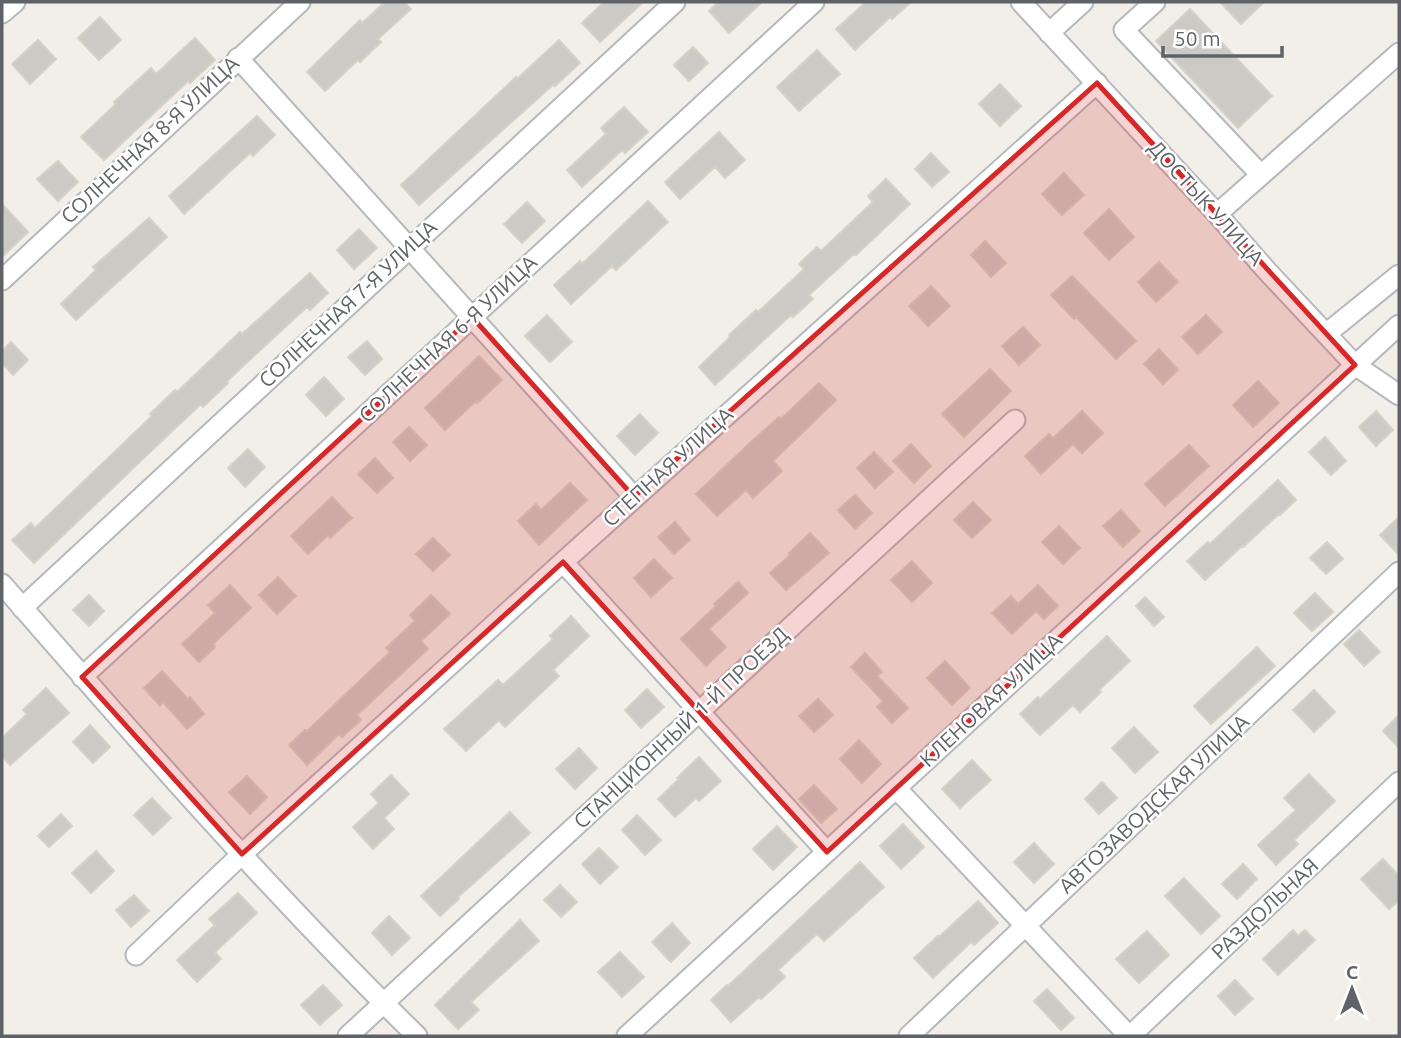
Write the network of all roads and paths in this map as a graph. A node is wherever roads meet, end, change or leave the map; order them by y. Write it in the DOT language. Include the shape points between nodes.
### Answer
graph roads {
  1 [pos="15,2"];
  2 [pos="300,2"];
  3 [pos="675,2"];
  4 [pos="814,2"];
  5 [pos="1021,2"];
  6 [pos="1083,2"];
  7 [pos="1155,2"];
  8 [pos="2,13"];
  9 [pos="1049,33"];
  10 [pos="1399,53"];
  11 [pos="238,58"];
  12 [pos="1097,83"];
  13 [pos="1261,176"];
  14 [pos="1217,214"];
  15 [pos="409,248"];
  16 [pos="1399,275"];
  17 [pos="2,280"];
  18 [pos="472,317"];
  19 [pos="1399,325"];
  20 [pos="1326,334"];
  21 [pos="1355,365"];
  22 [pos="1399,395"];
  23 [pos="1015,420"];
  24 [pos="634,497"];
  25 [pos="563,562"];
  26 [pos="1399,572"];
  27 [pos="2,584"];
  28 [pos="22,608"];
  29 [pos="82,677"];
  30 [pos="699,711"];
  31 [pos="1399,782"];
  32 [pos="896,788"];
  33 [pos="827,852"];
  34 [pos="242,854"];
  35 [pos="1026,926"];
  36 [pos="136,955"];
  37 [pos="383,1003"];
  38 [pos="348,1036"];
  39 [pos="417,1036"];
  40 [pos="627,1036"];
  41 [pos="909,1036"];
  42 [pos="1130,1036"];
  1 -- 8 [label="street"];
  2 -- 11 [label="street, СОЛНЕЧНАЯ 8-Я УЛИЦА"];
  3 -- 15 [label="street, СОЛНЕЧНАЯ 7-Я УЛИЦА"];
  4 -- 18 [label="street, СОЛНЕЧНАЯ 6-Я УЛИЦА"];
  5 -- 9 [label="street, ДОСТЫК УЛИЦА"];
  6 -- 9 [label="street"];
  7 -- 13 [label="street" via="1124,30"];
  9 -- 12 [label="street, ДОСТЫК УЛИЦА"];
  10 -- 13 [label="street"];
  11 -- 15 [label="street"];
  11 -- 17 [label="street, СОЛНЕЧНАЯ 8-Я УЛИЦА"];
  12 -- 14 [label="street, ДОСТЫК УЛИЦА"];
  12 -- 24 [label="street, СТЕПНАЯ УЛИЦА"];
  13 -- 14 [label="street"];
  14 -- 20 [label="street, ДОСТЫК УЛИЦА"];
  15 -- 18 [label="street"];
  15 -- 28 [label="street, СОЛНЕЧНАЯ 7-Я УЛИЦА"];
  16 -- 20 [label="street"];
  18 -- 24 [label="street"];
  18 -- 29 [label="street, СОЛНЕЧНАЯ 6-Я УЛИЦА"];
  19 -- 21 [label="street, КЛЕНОВАЯ УЛИЦА"];
  20 -- 21 [label="street, ДОСТЫК УЛИЦА"];
  21 -- 22 [label="street, ДОСТЫК УЛИЦА"];
  21 -- 32 [label="street, КЛЕНОВАЯ УЛИЦА"];
  23 -- 30 [label="street, СТАНЦИОННЫЙ 1-Й ПРОЕЗД"];
  24 -- 25 [label="street, СТЕПНАЯ УЛИЦА"];
  25 -- 30 [label="street"];
  25 -- 34 [label="street, СТЕПНАЯ УЛИЦА"];
  26 -- 35 [label="street, АВТОЗАВОДСКАЯ УЛИЦА"];
  27 -- 28 [label="street"];
  28 -- 29 [label="street"];
  29 -- 34 [label="street"];
  30 -- 33 [label="street"];
  30 -- 37 [label="street, СТАНЦИОННЫЙ 1-Й ПРОЕЗД"];
  31 -- 42 [label="street, РАЗДОЛЬНАЯ"];
  32 -- 33 [label="street, КЛЕНОВАЯ УЛИЦА"];
  32 -- 35 [label="street"];
  33 -- 40 [label="street, КЛЕНОВАЯ УЛИЦА"];
  34 -- 36 [label="street, СТЕПНАЯ УЛИЦА"];
  34 -- 37 [label="street"];
  35 -- 41 [label="street, АВТОЗАВОДСКАЯ УЛИЦА"];
  35 -- 42 [label="street"];
  37 -- 38 [label="street, СТАНЦИОННЫЙ 1-Й ПРОЕЗД"];
  37 -- 39 [label="street"];
}
